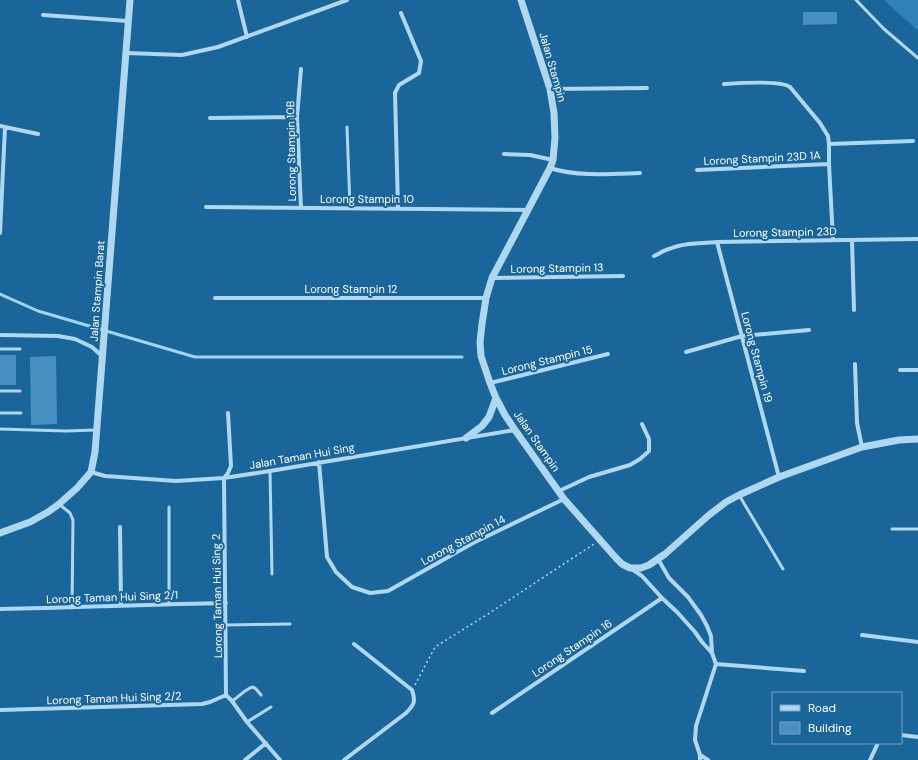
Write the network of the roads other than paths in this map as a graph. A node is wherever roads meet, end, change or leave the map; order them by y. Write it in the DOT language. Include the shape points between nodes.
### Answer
graph roads {
  1 [pos="130,0"];
  2 [pos="238,0"];
  3 [pos="347,0"];
  4 [pos="521,0"];
  5 [pos="856,0"];
  6 [pos="401,13"];
  7 [pos="43,15"];
  8 [pos="128,21"];
  9 [pos="247,36"];
  10 [pos="126,53"];
  11 [pos="918,58"];
  12 [pos="301,69"];
  13 [pos="724,84"];
  14 [pos="647,88"];
  15 [pos="550,89"];
  16 [pos="297,117"];
  17 [pos="210,118"];
  18 [pos="0,126"];
  19 [pos="5,127"];
  20 [pos="347,127"];
  21 [pos="38,134"];
  22 [pos="913,141"];
  23 [pos="829,144"];
  24 [pos="504,154"];
  25 [pos="553,160"];
  26 [pos="829,164"];
  27 [pos="550,168"];
  28 [pos="697,170"];
  29 [pos="640,174"];
  30 [pos="206,207"];
  31 [pos="300,208"];
  32 [pos="350,208"];
  33 [pos="398,208"];
  34 [pos="528,210"];
  35 [pos="0,233"];
  36 [pos="918,239"];
  37 [pos="833,240"];
  38 [pos="852,240"];
  39 [pos="717,242"];
  40 [pos="654,256"];
  41 [pos="623,276"];
  42 [pos="492,278"];
  43 [pos="215,298"];
  44 [pos="486,298"];
  45 [pos="854,310"];
  46 [pos="809,330"];
  47 [pos="0,335"];
  48 [pos="742,336"];
  49 [pos="0,349"];
  50 [pos="20,349"];
  51 [pos="686,352"];
  52 [pos="608,354"];
  53 [pos="103,358"];
  54 [pos="855,364"];
  55 [pos="900,370"];
  56 [pos="918,370"];
  57 [pos="490,383"];
  58 [pos="0,391"];
  59 [pos="20,391"];
  60 [pos="496,398"];
  61 [pos="0,413"];
  62 [pos="21,413"];
  63 [pos="228,413"];
  64 [pos="642,424"];
  65 [pos="0,429"];
  66 [pos="97,430"];
  67 [pos="515,430"];
  68 [pos="466,438"];
  69 [pos="918,439"];
  70 [pos="862,448"];
  71 [pos="319,462"];
  72 [pos="270,471"];
  73 [pos="91,472"];
  74 [pos="779,477"];
  75 [pos="224,478"];
  76 [pos="559,491"];
  77 [pos="739,495"];
  78 [pos="564,499"];
  79 [pos="59,504"];
  80 [pos="169,507"];
  81 [pos="120,527"];
  82 [pos="892,529"];
  83 [pos="918,529"];
  84 [pos="0,533"];
  85 [pos="658,559"];
  86 [pos="630,568"];
  87 [pos="783,569"];
  88 [pos="272,574"];
  89 [pos="662,598"];
  90 [pos="226,602"];
  91 [pos="169,604"];
  92 [pos="121,606"];
  93 [pos="72,608"];
  94 [pos="0,610"];
  95 [pos="226,624"];
  96 [pos="290,624"];
  97 [pos="862,636"];
  98 [pos="918,642"];
  99 [pos="354,644"];
  100 [pos="712,653"];
  101 [pos="716,664"];
  102 [pos="804,671"];
  103 [pos="226,695"];
  104 [pos="260,695"];
  105 [pos="232,701"];
  106 [pos="271,707"];
  107 [pos="0,710"];
  108 [pos="492,712"];
  109 [pos="247,722"];
  110 [pos="902,735"];
  111 [pos="918,736"];
  112 [pos="266,743"];
  113 [pos="878,744"];
  114 [pos="700,758"];
  115 [pos="245,760"];
  116 [pos="280,760"];
  117 [pos="344,760"];
  118 [pos="708,760"];
  119 [pos="870,760"];
  1 -- 8 [label="street, Jalan Stampin Barat"];
  2 -- 9 [label="street"];
  3 -- 9 [label="street"];
  4 -- 15 [label="street, Jalan Stampin"];
  5 -- 11 [label="lane" via="884,30"];
  6 -- 33 [label="street" via="421,62 419,73 399,85 395,93"];
  7 -- 8 [label="street"];
  8 -- 10 [label="street, Jalan Stampin Barat"];
  9 -- 10 [label="street" via="218,47 182,55"];
  10 -- 53 [label="street, Jalan Stampin Barat"];
  12 -- 16 [label="street, Lorong Stampin 10B"];
  13 -- 23 [label="street" via="776,83 790,87 820,123 828,136"];
  14 -- 15 [label="street"];
  15 -- 25 [label="street, Jalan Stampin" via="554,113"];
  16 -- 17 [label="street"];
  16 -- 31 [label="street, Lorong Stampin 10B"];
  18 -- 19 [label="street"];
  19 -- 21 [label="street"];
  19 -- 35 [label="street"];
  20 -- 32 [label="lane"];
  22 -- 23 [label="street"];
  23 -- 26 [label="street"];
  24 -- 25 [label="street" via="530,155"];
  25 -- 27 [label="street, Jalan Stampin"];
  26 -- 28 [label="street, Lorong Stampin 23D 1A"];
  26 -- 37 [label="street"];
  27 -- 29 [label="street" via="580,174"];
  27 -- 34 [label="street, Jalan Stampin"];
  30 -- 31 [label="street, Lorong Stampin 10"];
  31 -- 32 [label="street, Lorong Stampin 10"];
  32 -- 33 [label="street, Lorong Stampin 10"];
  33 -- 34 [label="street, Lorong Stampin 10"];
  34 -- 42 [label="street, Jalan Stampin"];
  36 -- 38 [label="street, Lorong Stampin 23D"];
  37 -- 38 [label="street, Lorong Stampin 23D"];
  37 -- 39 [label="street, Lorong Stampin 23D"];
  38 -- 45 [label="street"];
  39 -- 40 [label="street, Lorong Stampin 23D" via="680,246"];
  39 -- 48 [label="street, Lorong Stampin 19"];
  41 -- 42 [label="street, Lorong Stampin 13"];
  42 -- 44 [label="street, Jalan Stampin"];
  43 -- 44 [label="street, Lorong Stampin 12"];
  44 -- 57 [label="street, Jalan Stampin" via="480,342 481,356"];
  46 -- 48 [label="street"];
  47 -- 53 [label="street" via="58,336 75,339 92,347"];
  48 -- 51 [label="street"];
  48 -- 74 [label="street, Lorong Stampin 19"];
  49 -- 50 [label="lane"];
  52 -- 57 [label="street, Lorong Stampin 15"];
  53 -- 66 [label="street, Jalan Stampin Barat"];
  54 -- 70 [label="street" via="857,423"];
  55 -- 56 [label="street"];
  57 -- 60 [label="street, Jalan Stampin"];
  58 -- 59 [label="lane"];
  60 -- 67 [label="street, Jalan Stampin"];
  60 -- 68 [label="street" via="489,417"];
  61 -- 62 [label="lane"];
  63 -- 75 [label="street, Lorong Taman Hui Sing 2" via="230,466"];
  64 -- 76 [label="street" via="649,439 649,451 640,459"];
  65 -- 66 [label="lane"];
  66 -- 73 [label="street, Jalan Stampin Barat"];
  67 -- 68 [label="street, Jalan Taman Hui Sing"];
  67 -- 76 [label="street, Jalan Stampin"];
  68 -- 71 [label="street, Jalan Taman Hui Sing"];
  69 -- 70 [label="street" via="899,440"];
  70 -- 74 [label="street"];
  71 -- 72 [label="street, Jalan Taman Hui Sing"];
  71 -- 78 [label="street, Lorong Stampin 14" via="327,557 336,572 352,587 370,593 388,591 473,543"];
  72 -- 75 [label="street, Jalan Taman Hui Sing"];
  72 -- 88 [label="lane"];
  73 -- 75 [label="street, Jalan Taman Hui Sing" via="105,476 176,481"];
  73 -- 79 [label="street, Jalan Stampin Barat"];
  74 -- 77 [label="street"];
  75 -- 90 [label="street, Lorong Taman Hui Sing 2"];
  76 -- 78 [label="street, Jalan Stampin"];
  77 -- 85 [label="street" via="709,515"];
  77 -- 87 [label="lane"];
  78 -- 86 [label="street, Jalan Stampin" via="616,558"];
  79 -- 84 [label="street, Jalan Stampin Barat" via="30,522"];
  79 -- 93 [label="lane" via="70,513 73,520"];
  80 -- 91 [label="lane"];
  81 -- 92 [label="street"];
  82 -- 83 [label="lane"];
  85 -- 86 [label="street" via="641,568"];
  85 -- 100 [label="street" via="669,578 701,615 711,636"];
  86 -- 89 [label="street" via="642,576"];
  89 -- 100 [label="street"];
  89 -- 108 [label="street, Lorong Stampin 16"];
  90 -- 91 [label="street, Lorong Taman Hui Sing 2/1"];
  90 -- 95 [label="street, Lorong Taman Hui Sing 2"];
  91 -- 92 [label="street, Lorong Taman Hui Sing 2/1"];
  92 -- 93 [label="street, Lorong Taman Hui Sing 2/1"];
  93 -- 94 [label="street, Lorong Taman Hui Sing 2/1"];
  95 -- 96 [label="lane"];
  95 -- 103 [label="street, Lorong Taman Hui Sing 2"];
  97 -- 98 [label="street"];
  99 -- 117 [label="street" via="412,690 414,697 413,706 406,713"];
  100 -- 101 [label="street"];
  101 -- 102 [label="street"];
  101 -- 114 [label="street" via="696,726 695,740"];
  103 -- 105 [label="street"];
  103 -- 107 [label="street, Lorong Taman Hui Sing 2/2" via="202,704"];
  104 -- 105 [label="lane" via="253,687"];
  105 -- 109 [label="street"];
  106 -- 109 [label="lane"];
  109 -- 112 [label="street"];
  110 -- 111 [label="street"];
  112 -- 115 [label="street"];
  112 -- 116 [label="street"];
  113 -- 119 [label="street"];
  114 -- 118 [label="street"];
}
